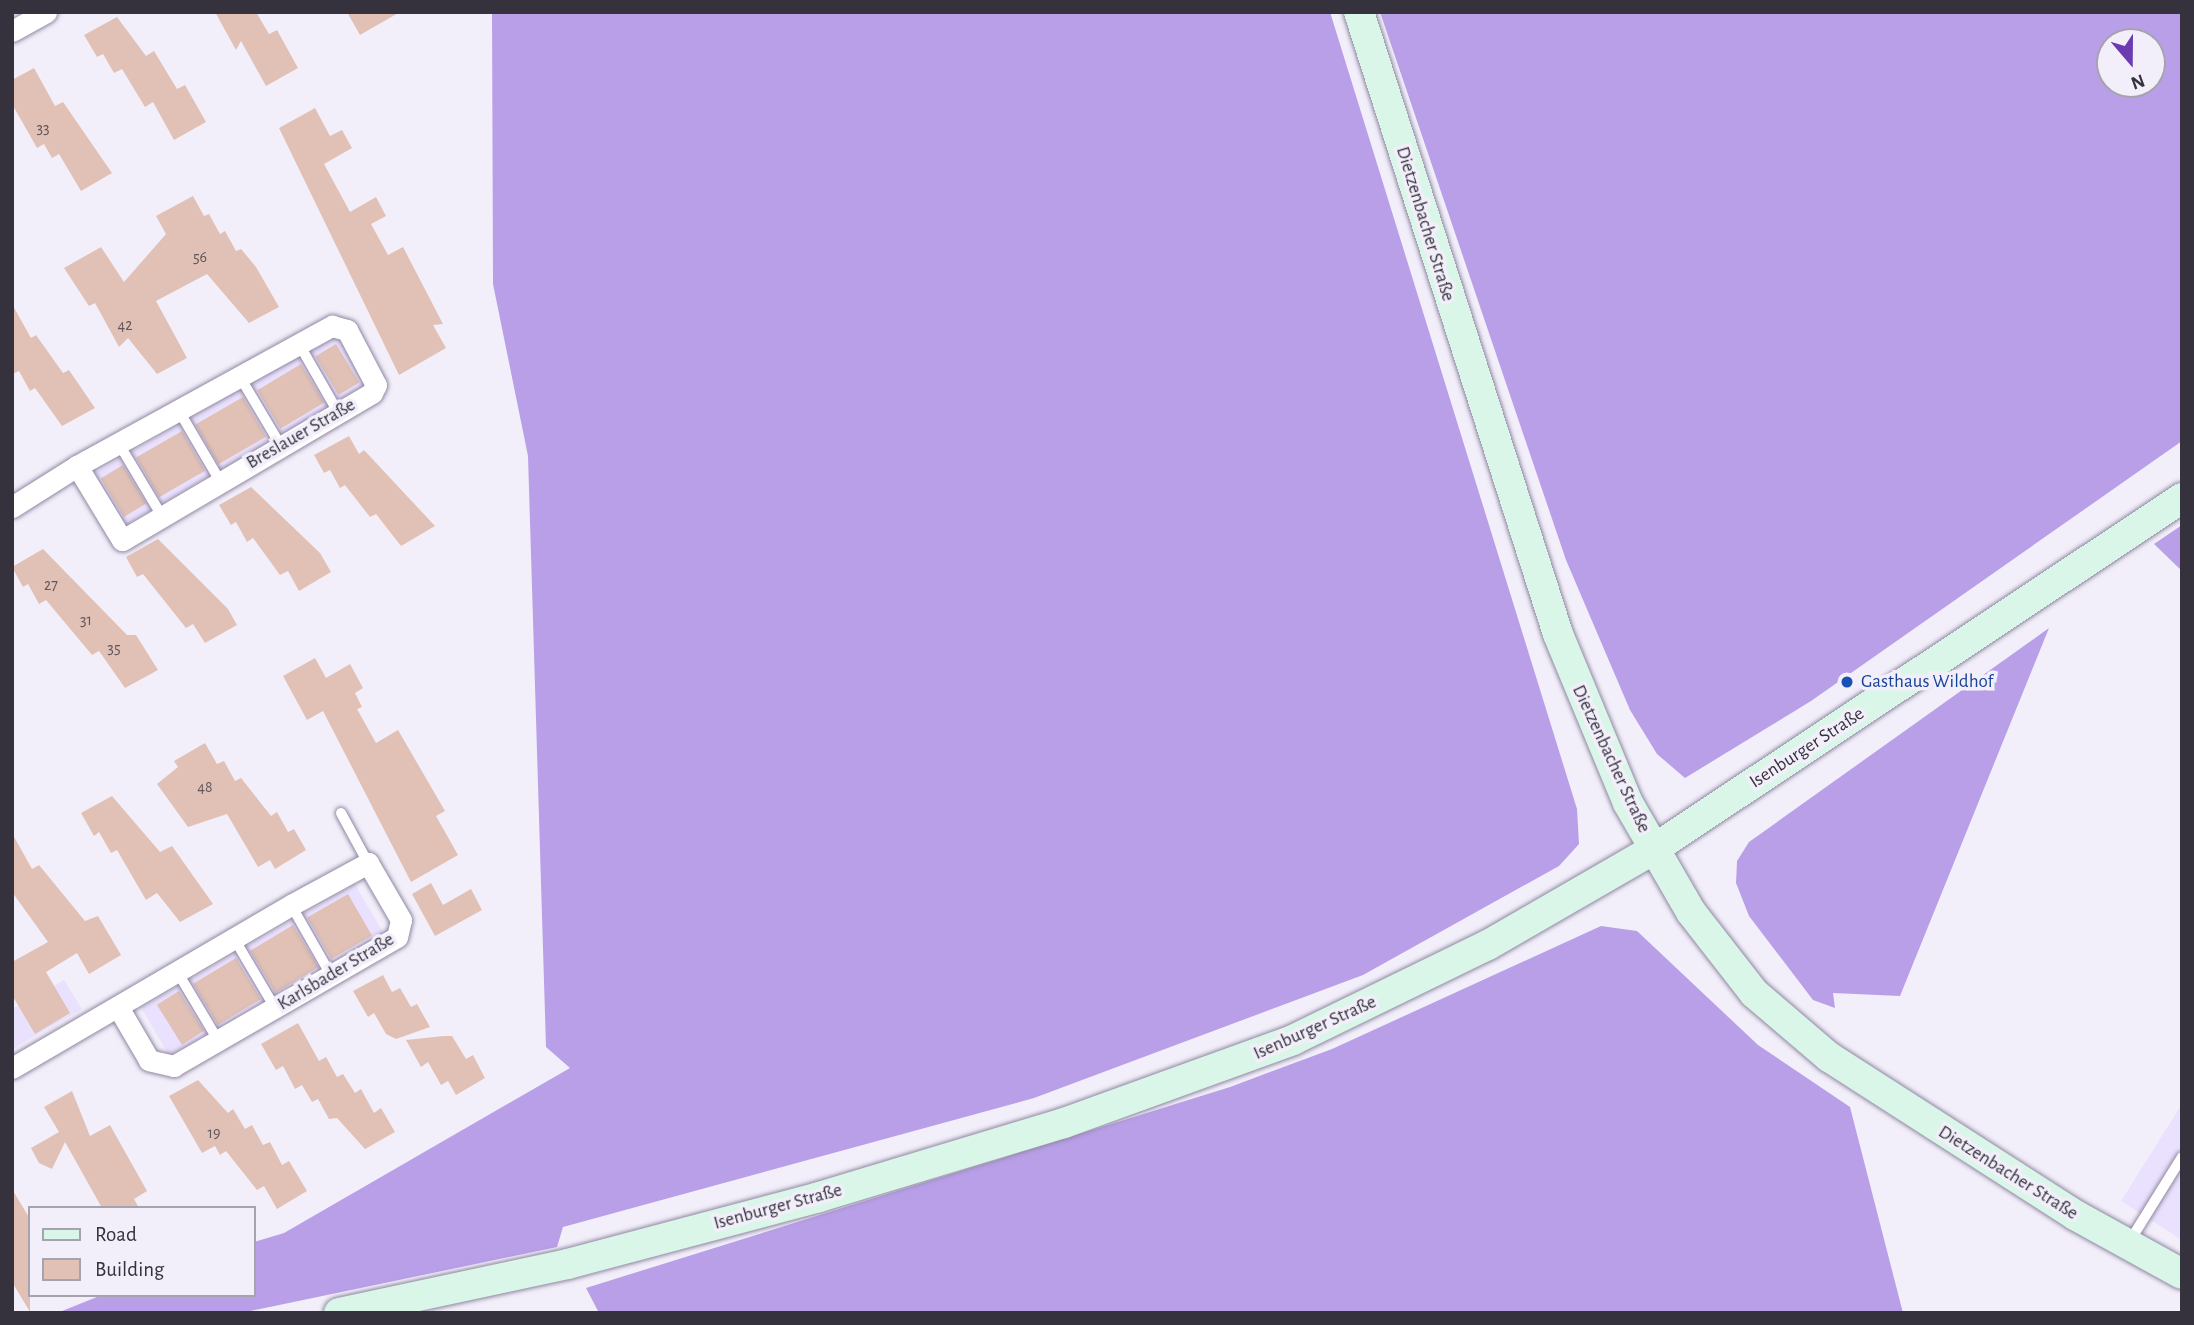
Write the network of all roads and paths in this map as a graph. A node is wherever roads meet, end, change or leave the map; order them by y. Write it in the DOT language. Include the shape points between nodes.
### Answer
graph roads {
  1 [pos="46,12"];
  2 [pos="1359,12"];
  3 [pos="12,31"];
  4 [pos="299,344"];
  5 [pos="240,377"];
  6 [pos="178,411"];
  7 [pos="338,412"];
  8 [pos="119,444"];
  9 [pos="281,446"];
  10 [pos="77,467"];
  11 [pos="220,481"];
  12 [pos="2182,498"];
  13 [pos="12,507"];
  14 [pos="162,516"];
  15 [pos="341,813"];
  16 [pos="1654,849"];
  17 [pos="368,863"];
  18 [pos="291,905"];
  19 [pos="235,940"];
  20 [pos="178,973"];
  21 [pos="331,975"];
  22 [pos="118,1007"];
  23 [pos="275,1008"];
  24 [pos="218,1041"];
  25 [pos="12,1068"];
  26 [pos="2182,1157"];
  27 [pos="2127,1246"];
  28 [pos="2182,1274"];
  29 [pos="340,1313"];
  1 -- 3 [label="street"];
  2 -- 16 [label="main road, Dietzenbacher Straße" via="1558,634 1596,732"];
  4 -- 5 [label="street, Breslauer Straße"];
  4 -- 7 [label="lane"];
  4 -- 7 [label="street, Breslauer Straße" via="332,326 347,330 376,385"];
  5 -- 6 [label="street, Breslauer Straße"];
  5 -- 9 [label="lane"];
  6 -- 8 [label="street, Breslauer Straße"];
  6 -- 11 [label="lane"];
  7 -- 9 [label="street, Breslauer Straße"];
  8 -- 10 [label="street, Breslauer Straße"];
  8 -- 14 [label="lane"];
  9 -- 11 [label="street, Breslauer Straße"];
  10 -- 13 [label="street, Breslauer Straße"];
  10 -- 14 [label="street, Breslauer Straße" via="122,540"];
  11 -- 14 [label="street, Breslauer Straße"];
  12 -- 16 [label="main road, Isenburger Straße"];
  15 -- 17 [label="lane"];
  16 -- 27 [label="main road, Dietzenbacher Straße" via="1731,968 1788,1024 1911,1112"];
  16 -- 29 [label="main road, Isenburger Straße" via="1426,978 1202,1076 819,1197 568,1264"];
  17 -- 18 [label="street"];
  17 -- 21 [label="street, Karlsbader Straße" via="401,932"];
  18 -- 19 [label="street"];
  18 -- 21 [label="lane"];
  19 -- 20 [label="street"];
  19 -- 23 [label="lane"];
  20 -- 22 [label="street"];
  20 -- 24 [label="lane"];
  21 -- 23 [label="street, Karlsbader Straße"];
  22 -- 24 [label="street, Karlsbader Straße" via="158,1065 174,1066"];
  22 -- 25 [label="street"];
  23 -- 24 [label="street, Karlsbader Straße"];
  26 -- 27 [label="lane"];
  27 -- 28 [label="main road, Dietzenbacher Straße"];
}
